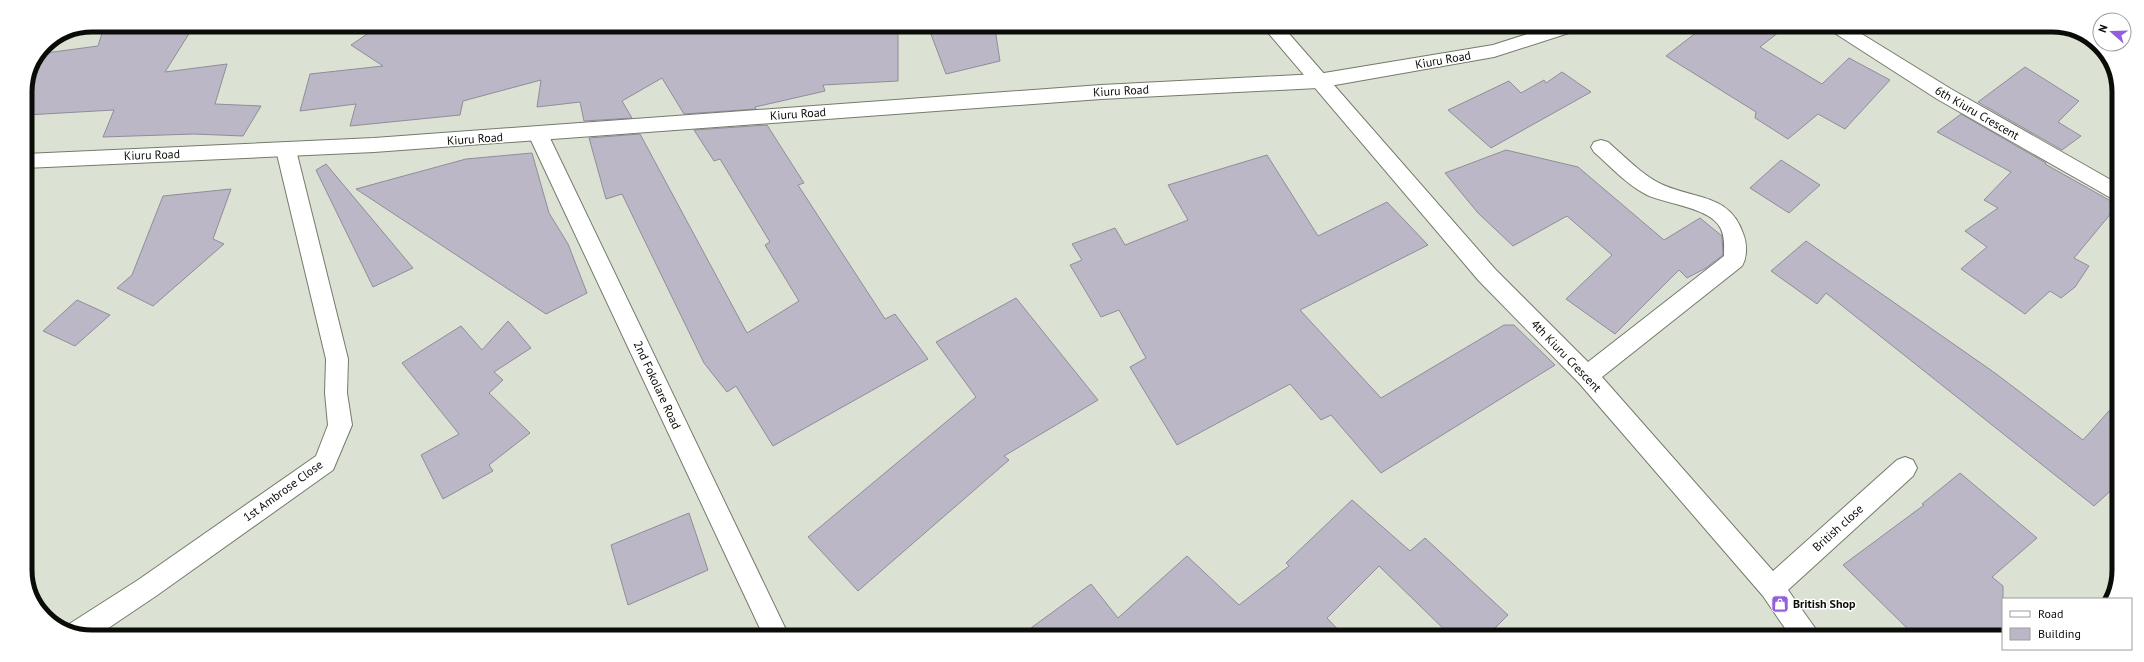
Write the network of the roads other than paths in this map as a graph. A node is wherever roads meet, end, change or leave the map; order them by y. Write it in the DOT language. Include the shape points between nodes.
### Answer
graph roads {
  1 [pos="1276,32"];
  2 [pos="1553,32"];
  3 [pos="1845,32"];
  4 [pos="1318,81"];
  5 [pos="538,134"];
  6 [pos="1600,147"];
  7 [pos="286,150"];
  8 [pos="32,161"];
  9 [pos="2112,190"];
  10 [pos="1587,376"];
  11 [pos="1905,468"];
  12 [pos="1772,588"];
  13 [pos="84,629"];
  14 [pos="773,630"];
  15 [pos="1801,630"];
  1 -- 4 [label="street, 4th Kiuru Crescent"];
  2 -- 4 [label="street, Kiuru Road" via="1494,51"];
  3 -- 9 [label="street, 6th Kiuru Crescent" via="1944,94"];
  4 -- 5 [label="street, Kiuru Road" via="1093,92"];
  4 -- 10 [label="street, 4th Kiuru Crescent" via="1487,275"];
  5 -- 7 [label="street, Kiuru Road"];
  5 -- 14 [label="street, 2nd Fokolare Road"];
  6 -- 10 [label="street" via="1653,189 1716,211 1732,224 1737,242 1735,260"];
  7 -- 8 [label="street, Kiuru Road"];
  7 -- 13 [label="street, 1st Ambrose Close" via="337,359 336,393 340,425 325,464"];
  10 -- 12 [label="street, 4th Kiuru Crescent"];
  11 -- 12 [label="street, British close"];
  12 -- 15 [label="street, 4th Kiuru Crescent"];
}
